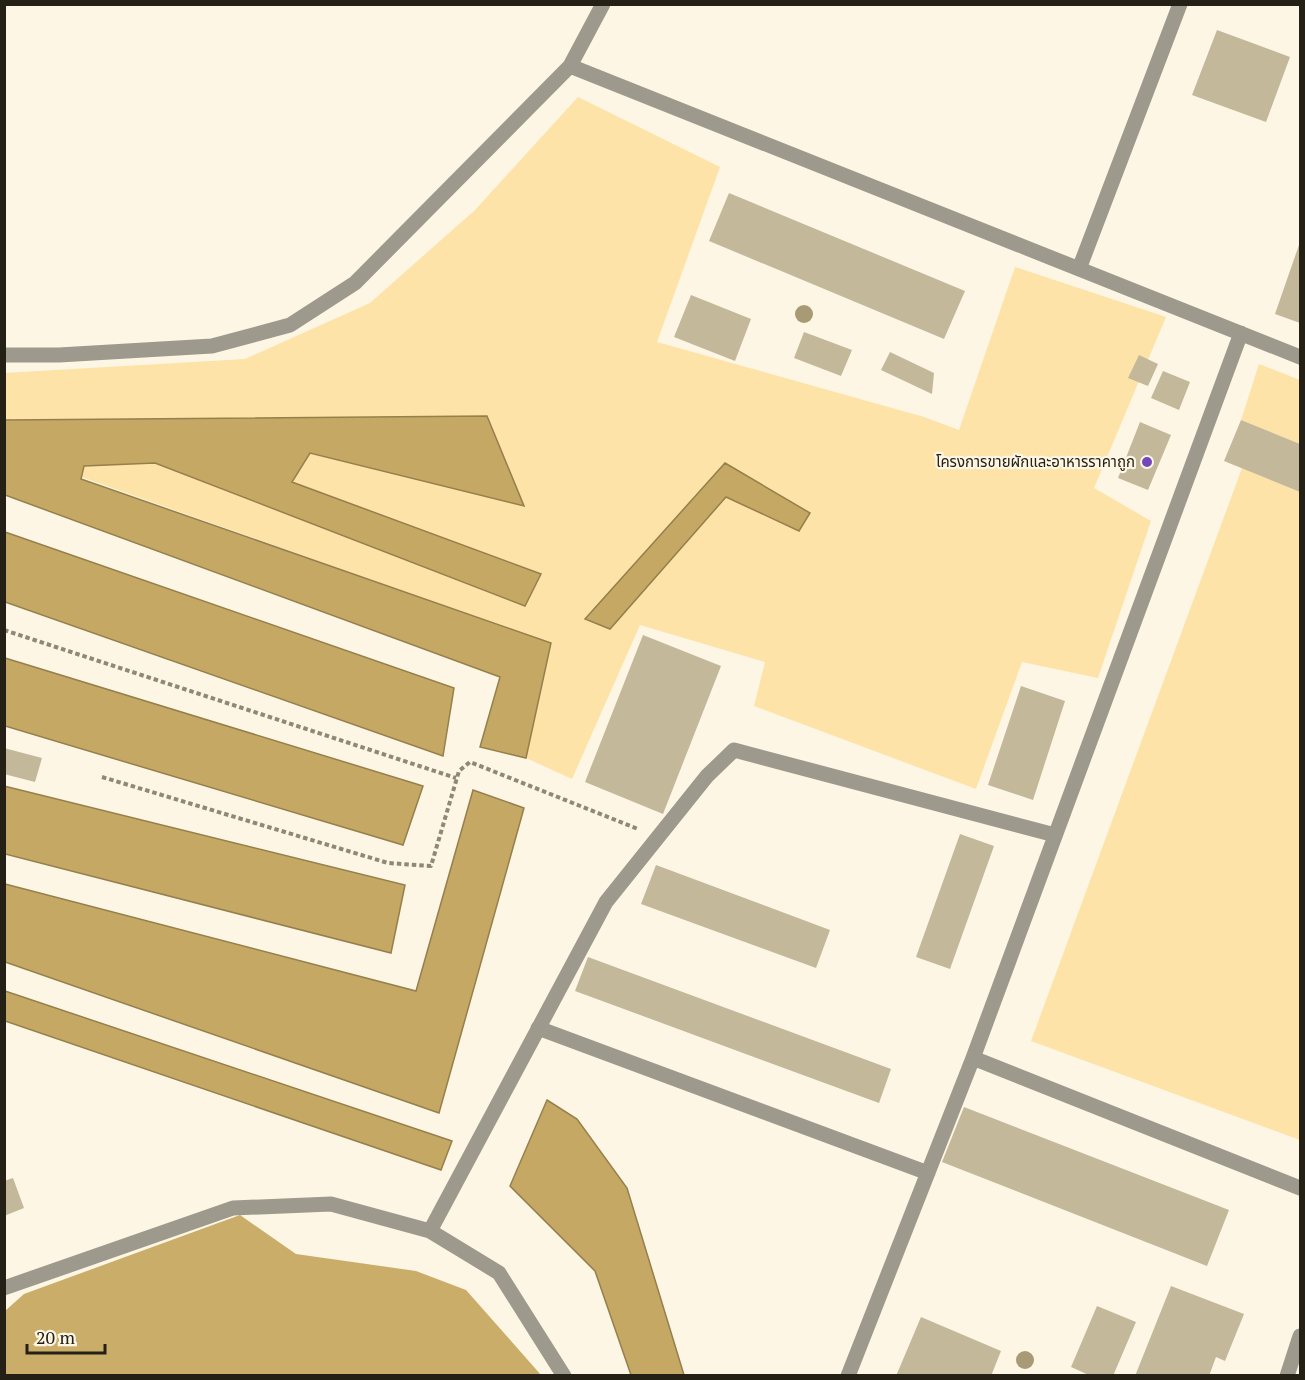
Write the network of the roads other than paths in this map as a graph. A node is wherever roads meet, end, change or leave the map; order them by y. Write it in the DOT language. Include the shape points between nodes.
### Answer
graph roads {
  1 [pos="603,4"];
  2 [pos="1180,4"];
  3 [pos="570,66"];
  4 [pos="1079,269"];
  5 [pos="1241,333"];
  6 [pos="4,355"];
  7 [pos="1300,357"];
  8 [pos="1055,835"];
  9 [pos="538,1028"];
  10 [pos="973,1058"];
  11 [pos="927,1173"];
  12 [pos="1300,1188"];
  13 [pos="430,1231"];
  14 [pos="4,1288"];
  15 [pos="1300,1336"];
  16 [pos="564,1376"];
  17 [pos="848,1376"];
  18 [pos="1287,1376"];
  1 -- 3 [label="lane"];
  2 -- 4 [label="lane"];
  3 -- 4 [label="lane"];
  3 -- 6 [label="lane" via="355,283 290,326 212,346"];
  4 -- 5 [label="lane"];
  5 -- 7 [label="lane"];
  5 -- 8 [label="lane"];
  8 -- 9 [label="lane" via="734,750 707,776 606,902"];
  8 -- 10 [label="lane"];
  9 -- 11 [label="lane"];
  9 -- 13 [label="lane"];
  10 -- 11 [label="lane"];
  10 -- 12 [label="lane"];
  11 -- 17 [label="lane"];
  13 -- 14 [label="lane" via="331,1204 233,1208"];
  13 -- 16 [label="lane" via="499,1273"];
  15 -- 18 [label="lane"];
}
